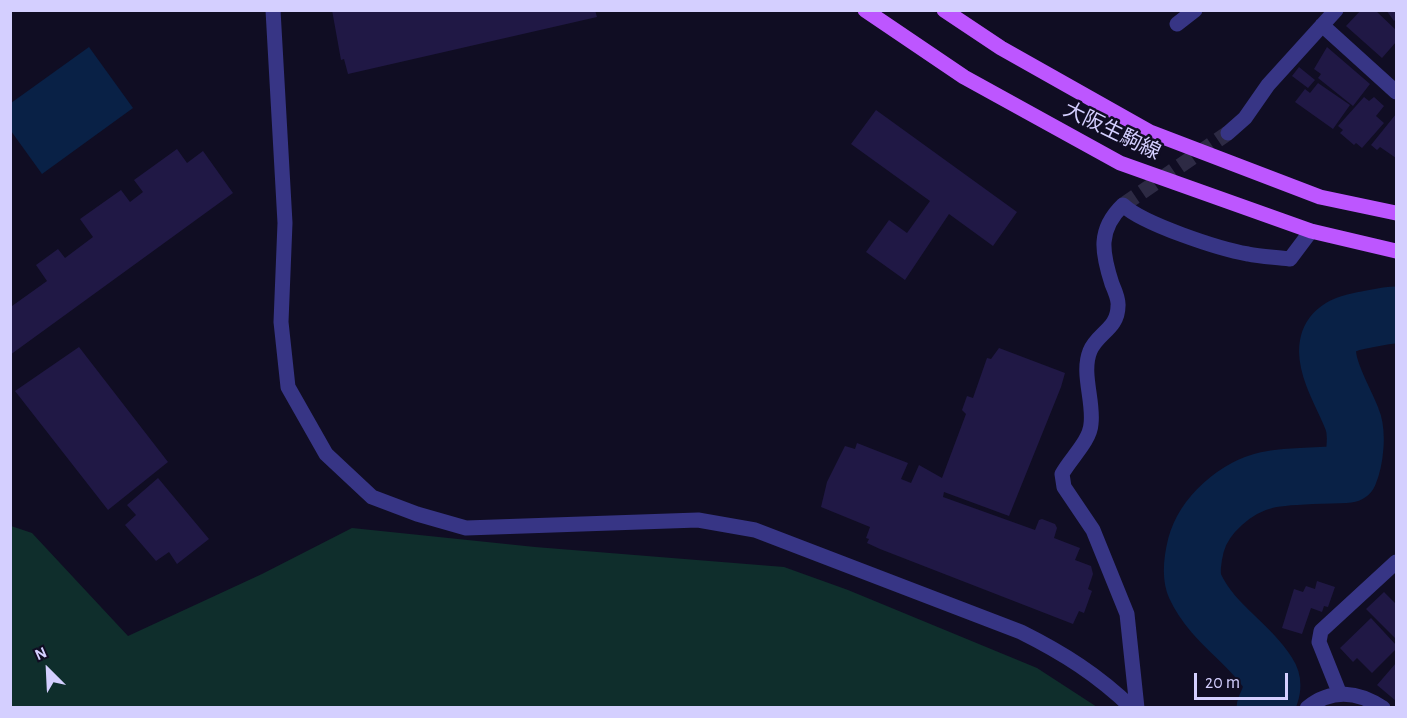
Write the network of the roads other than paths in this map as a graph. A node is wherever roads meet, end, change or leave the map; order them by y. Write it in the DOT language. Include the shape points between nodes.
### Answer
graph roads {
  1 [pos="273,10"];
  2 [pos="865,10"];
  3 [pos="944,10"];
  4 [pos="1195,10"];
  5 [pos="1336,10"];
  6 [pos="1177,24"];
  7 [pos="1322,25"];
  8 [pos="1396,92"];
  9 [pos="1228,134"];
  10 [pos="1396,213"];
  11 [pos="1311,231"];
  12 [pos="1396,251"];
  13 [pos="1396,562"];
  14 [pos="1339,692"];
  15 [pos="1132,708"];
  16 [pos="1137,708"];
  17 [pos="1307,708"];
  18 [pos="1383,708"];
  1 -- 15 [label="street" via="285,223 281,322 288,387 326,454 372,497 466,528 698,520 755,530 1022,632 1092,672"];
  2 -- 11 [label="main road, 大阪生駒線" via="964,77 1120,163"];
  3 -- 10 [label="main road, 大阪生駒線" via="1001,48 1150,132 1320,197"];
  4 -- 6 [label="street"];
  5 -- 7 [label="street"];
  7 -- 8 [label="street"];
  7 -- 9 [label="street"];
  11 -- 12 [label="main road, 大阪生駒線"];
  11 -- 16 [label="street" via="1290,259 1247,254 1188,236 1132,213 1123,205 1111,217 1104,257 1119,305 1115,323 1093,344 1087,360 1092,423 1089,435 1062,474 1064,487 1093,530 1127,614"];
  13 -- 14 [label="street" via="1321,631 1318,642"];
  14 -- 17 [label="street"];
  14 -- 18 [label="street" via="1354,693"];
}
